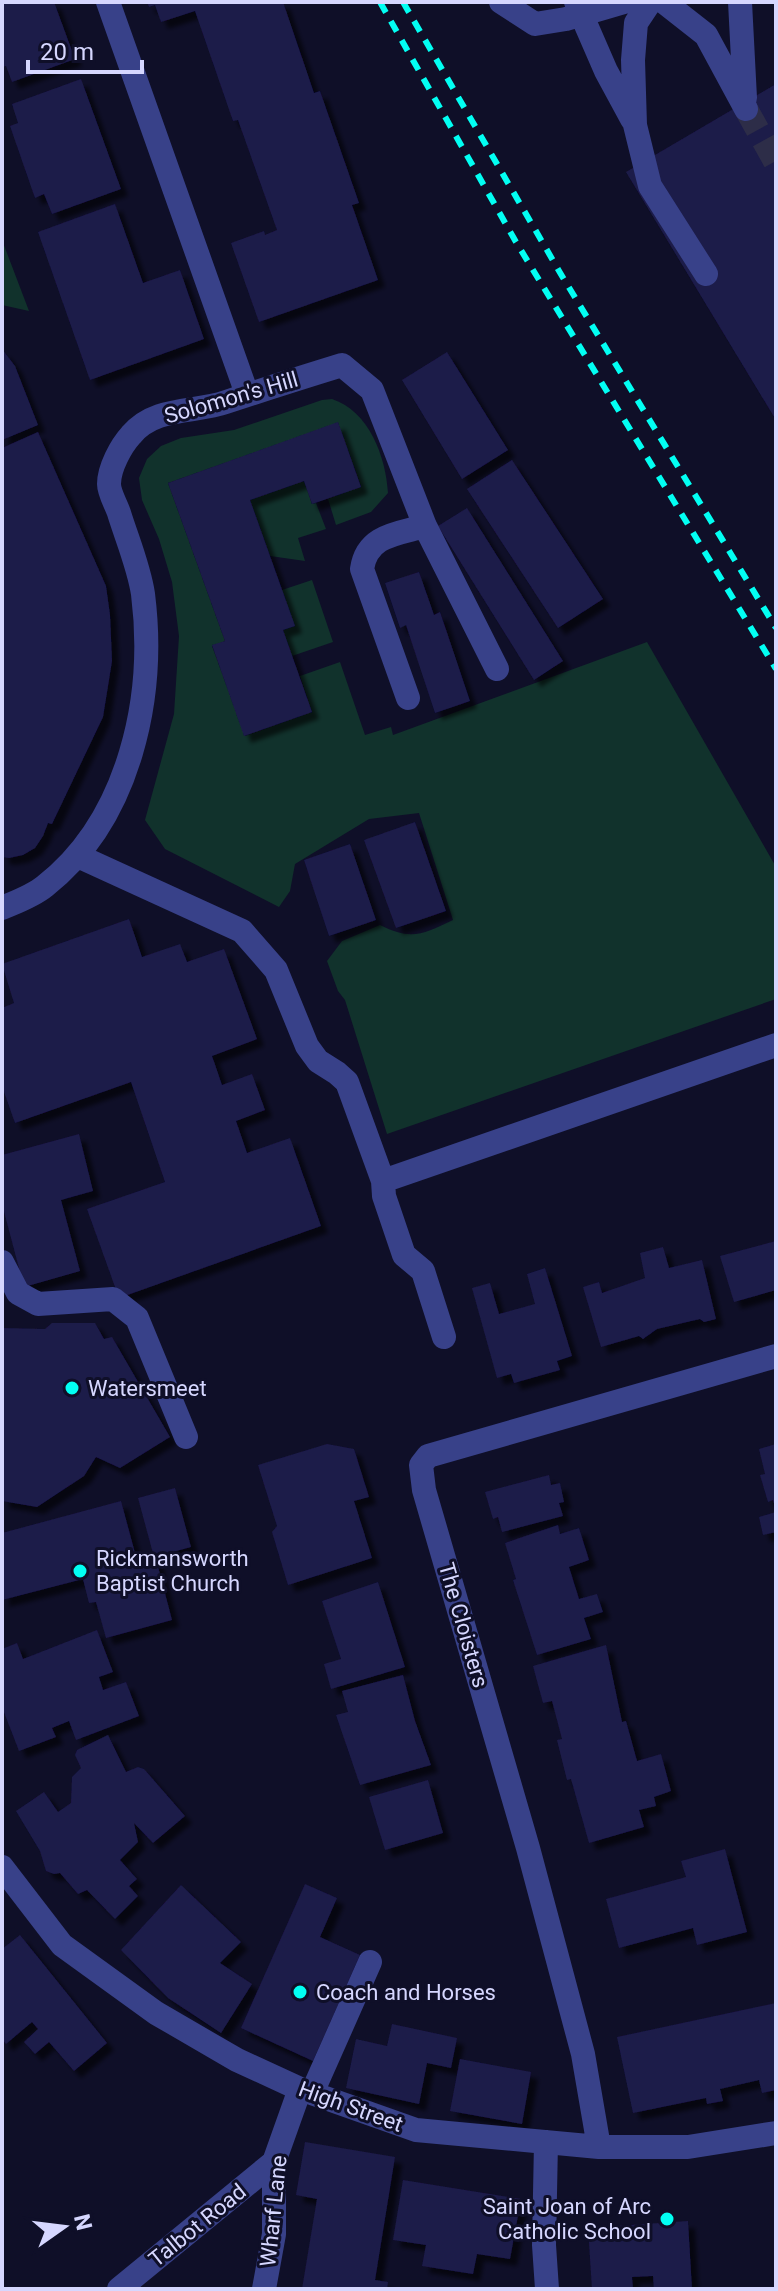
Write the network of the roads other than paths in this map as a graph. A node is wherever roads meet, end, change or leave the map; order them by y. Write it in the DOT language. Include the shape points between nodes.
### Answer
graph roads {
  1 [pos="108,2"];
  2 [pos="501,2"];
  3 [pos="624,2"];
  4 [pos="650,2"];
  5 [pos="664,2"];
  6 [pos="740,2"];
  7 [pos="579,8"];
  8 [pos="635,125"];
  9 [pos="706,274"];
  10 [pos="247,394"];
  11 [pos="425,526"];
  12 [pos="497,669"];
  13 [pos="408,698"];
  14 [pos="78,856"];
  15 [pos="2,908"];
  16 [pos="776,1045"];
  17 [pos="383,1181"];
  18 [pos="2,1262"];
  19 [pos="444,1337"];
  20 [pos="776,1356"];
  21 [pos="186,1437"];
  22 [pos="2,1867"];
  23 [pos="370,1962"];
  24 [pos="306,2091"];
  25 [pos="776,2133"];
  26 [pos="546,2142"];
  27 [pos="599,2147"];
  28 [pos="274,2162"];
  29 [pos="119,2289"];
  30 [pos="264,2289"];
  31 [pos="547,2289"];
  1 -- 10 [label="street"];
  2 -- 7 [label="street" via="535,24"];
  3 -- 7 [label="street"];
  4 -- 8 [label="street" via="636,23"];
  5 -- 6 [label="street" via="706,35 746,109"];
  7 -- 8 [label="street"];
  8 -- 9 [label="street" via="650,186"];
  10 -- 11 [label="street, Solomon's Hill" via="342,365 372,390"];
  10 -- 14 [label="street, Solomon's Hill" via="148,421 132,433 117,456 109,484 142,591 144,687 131,755 112,803"];
  11 -- 12 [label="street"];
  11 -- 13 [label="street" via="372,544 362,569"];
  14 -- 15 [label="street" via="43,888"];
  14 -- 17 [label="street" via="242,931 276,970 307,1046 347,1082"];
  16 -- 17 [label="street"];
  17 -- 19 [label="street" via="404,1255 423,1271"];
  18 -- 21 [label="street" via="18,1293 38,1304 113,1299 137,1318"];
  20 -- 27 [label="street, The Cloisters" via="428,1456 421,1465 583,2054"];
  22 -- 24 [label="street, High Street" via="62,1945 156,2013 237,2060"];
  23 -- 24 [label="street, Wharf Lane"];
  24 -- 26 [label="street, High Street" via="416,2130"];
  24 -- 28 [label="street, Wharf Lane"];
  25 -- 27 [label="street, High Street" via="688,2147"];
  26 -- 27 [label="street, High Street"];
  26 -- 31 [label="street"];
  28 -- 29 [label="street, Talbot Road"];
  28 -- 30 [label="street, Wharf Lane" via="274,2234"];
}
